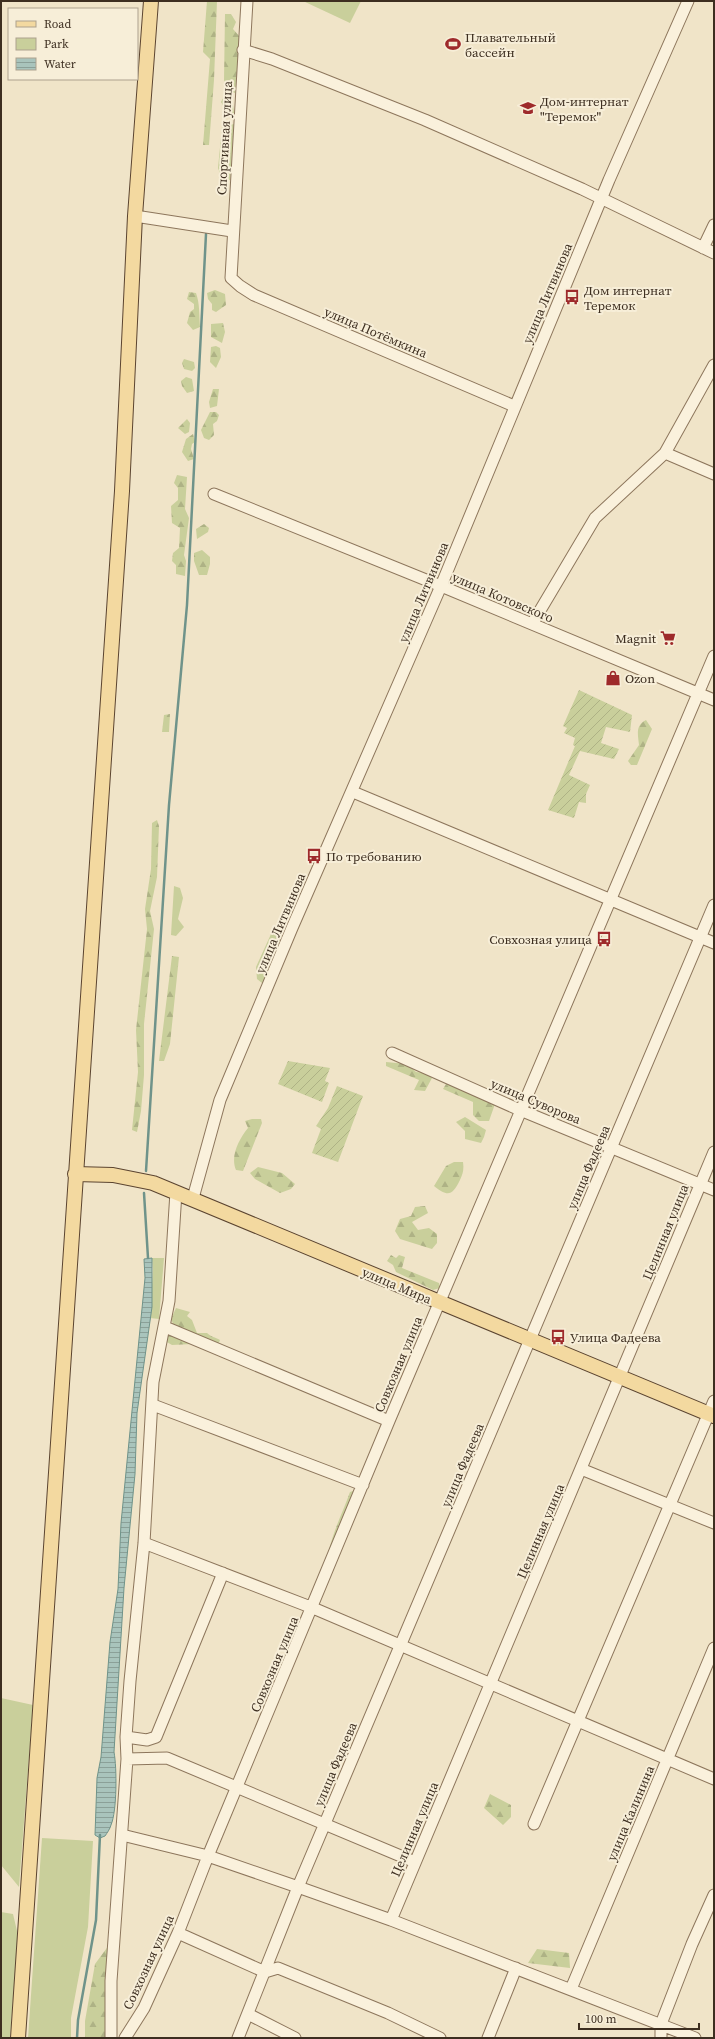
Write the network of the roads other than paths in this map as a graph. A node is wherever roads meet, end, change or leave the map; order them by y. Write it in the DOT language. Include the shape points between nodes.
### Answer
graph roads {
  1 [pos="151,1"];
  2 [pos="247,1"];
  3 [pos="688,1"];
  4 [pos="243,50"];
  5 [pos="601,200"];
  6 [pos="135,216"];
  7 [pos="714,225"];
  8 [pos="232,231"];
  9 [pos="703,248"];
  10 [pos="714,253"];
  11 [pos="231,278"];
  12 [pos="714,365"];
  13 [pos="514,406"];
  14 [pos="666,453"];
  15 [pos="714,474"];
  16 [pos="214,494"];
  17 [pos="441,586"];
  18 [pos="532,624"];
  19 [pos="714,656"];
  20 [pos="698,694"];
  21 [pos="714,700"];
  22 [pos="353,792"];
  23 [pos="610,900"];
  24 [pos="714,905"];
  25 [pos="700,937"];
  26 [pos="714,943"];
  27 [pos="392,1053"];
  28 [pos="520,1110"];
  29 [pos="611,1147"];
  30 [pos="714,1152"];
  31 [pos="75,1174"];
  32 [pos="700,1184"];
  33 [pos="714,1190"];
  34 [pos="176,1192"];
  35 [pos="193,1198"];
  36 [pos="439,1303"];
  37 [pos="165,1327"];
  38 [pos="530,1340"];
  39 [pos="620,1377"];
  40 [pos="714,1401"];
  41 [pos="153,1405"];
  42 [pos="711,1415"];
  43 [pos="389,1421"];
  44 [pos="581,1469"];
  45 [pos="363,1485"];
  46 [pos="670,1505"];
  47 [pos="714,1523"];
  48 [pos="144,1543"];
  49 [pos="223,1573"];
  50 [pos="313,1608"];
  51 [pos="400,1645"];
  52 [pos="714,1648"];
  53 [pos="491,1682"];
  54 [pos="578,1720"];
  55 [pos="126,1737"];
  56 [pos="127,1759"];
  57 [pos="668,1759"];
  58 [pos="714,1779"];
  59 [pos="237,1787"];
  60 [pos="534,1824"];
  61 [pos="324,1825"];
  62 [pos="122,1834"];
  63 [pos="208,1856"];
  64 [pos="415,1862"];
  65 [pos="298,1887"];
  66 [pos="714,1895"];
  67 [pos="391,1920"];
  68 [pos="178,1934"];
  69 [pos="516,1968"];
  70 [pos="265,1972"];
  71 [pos="571,1989"];
  72 [pos="248,2014"];
  73 [pos="661,2024"];
  74 [pos="18,2038"];
  75 [pos="111,2038"];
  76 [pos="125,2038"];
  77 [pos="238,2038"];
  78 [pos="295,2038"];
  79 [pos="440,2038"];
  80 [pos="488,2038"];
  81 [pos="661,2038"];
  82 [pos="695,2038"];
  1 -- 6 [label="main road"];
  2 -- 4 [label="street, Спортивная улица"];
  3 -- 5 [label="street, улица Литвинова"];
  4 -- 5 [label="street" via="272,59 425,120 582,189"];
  4 -- 8 [label="street, Спортивная улица"];
  5 -- 9 [label="street"];
  5 -- 13 [label="street, улица Литвинова"];
  6 -- 8 [label="street"];
  6 -- 31 [label="main road" via="122,491"];
  7 -- 9 [label="street"];
  8 -- 11 [label="street, Спортивная улица"];
  9 -- 10 [label="street"];
  11 -- 13 [label="street, улица Потёмкина" via="254,295"];
  12 -- 14 [label="street"];
  13 -- 17 [label="street, улица Литвинова"];
  14 -- 15 [label="street"];
  14 -- 18 [label="street" via="595,518"];
  16 -- 17 [label="street, улица Котовского"];
  17 -- 18 [label="street, улица Котовского"];
  17 -- 22 [label="street, улица Литвинова"];
  18 -- 20 [label="street, улица Котовского"];
  19 -- 20 [label="street, Совхозная улица"];
  20 -- 21 [label="street, улица Котовского"];
  20 -- 23 [label="street, Совхозная улица"];
  22 -- 23 [label="street"];
  22 -- 35 [label="street, улица Литвинова" via="292,928 220,1100"];
  23 -- 25 [label="street"];
  23 -- 28 [label="street, Совхозная улица"];
  24 -- 25 [label="street, улица Фадеева"];
  25 -- 26 [label="street"];
  25 -- 29 [label="street, улица Фадеева"];
  27 -- 28 [label="street, улица Суворова"];
  28 -- 29 [label="street, улица Суворова"];
  28 -- 36 [label="street, Совхозная улица"];
  29 -- 32 [label="street, улица Суворова"];
  29 -- 38 [label="street, улица Фадеева"];
  30 -- 32 [label="street, Целинная улица"];
  31 -- 34 [label="main road, улица Мира" via="133,1179"];
  31 -- 74 [label="main road"];
  32 -- 33 [label="street, улица Суворова"];
  32 -- 39 [label="street, Целинная улица"];
  34 -- 35 [label="main road, улица Мира"];
  34 -- 37 [label="street"];
  35 -- 36 [label="main road, улица Мира"];
  36 -- 38 [label="main road, улица Мира"];
  36 -- 43 [label="street, Совхозная улица"];
  37 -- 41 [label="street" via="153,1382"];
  37 -- 43 [label="street"];
  38 -- 39 [label="main road, улица Мира"];
  38 -- 51 [label="street, улица Фадеева"];
  39 -- 42 [label="main road, улица Мира"];
  39 -- 44 [label="street, Целинная улица"];
  40 -- 42 [label="street"];
  41 -- 45 [label="street"];
  41 -- 48 [label="street"];
  42 -- 46 [label="street"];
  43 -- 45 [label="street, Совхозная улица"];
  44 -- 46 [label="street"];
  44 -- 53 [label="street, Целинная улица"];
  45 -- 50 [label="street, Совхозная улица"];
  46 -- 47 [label="street"];
  46 -- 54 [label="street"];
  48 -- 49 [label="street"];
  48 -- 55 [label="street"];
  49 -- 50 [label="street"];
  49 -- 55 [label="street" via="156,1737 147,1740"];
  50 -- 51 [label="street"];
  50 -- 59 [label="street, Совхозная улица"];
  51 -- 53 [label="street"];
  51 -- 61 [label="street, улица Фадеева"];
  52 -- 57 [label="street, улица Калинина"];
  53 -- 54 [label="street"];
  53 -- 64 [label="street, Целинная улица"];
  54 -- 57 [label="street"];
  54 -- 60 [label="street"];
  55 -- 56 [label="street"];
  56 -- 59 [label="street" via="167,1758"];
  56 -- 62 [label="street"];
  57 -- 58 [label="street"];
  57 -- 71 [label="street, улица Калинина"];
  59 -- 61 [label="street"];
  59 -- 63 [label="street, Совхозная улица"];
  61 -- 64 [label="street"];
  61 -- 65 [label="street, улица Фадеева"];
  62 -- 63 [label="street"];
  62 -- 75 [label="street" via="110,1981"];
  63 -- 65 [label="street"];
  63 -- 68 [label="street, Совхозная улица"];
  64 -- 67 [label="street, Целинная улица"];
  65 -- 67 [label="street"];
  65 -- 70 [label="street, улица Фадеева"];
  66 -- 73 [label="street"];
  67 -- 69 [label="street"];
  68 -- 70 [label="street"];
  68 -- 76 [label="street, Совхозная улица" via="144,2008"];
  69 -- 71 [label="street"];
  69 -- 80 [label="street"];
  70 -- 72 [label="street, улица Фадеева"];
  70 -- 79 [label="street" via="278,1968 388,2013"];
  71 -- 73 [label="street"];
  72 -- 77 [label="street, улица Фадеева"];
  72 -- 78 [label="street"];
  73 -- 81 [label="street"];
  73 -- 82 [label="street"];
}
